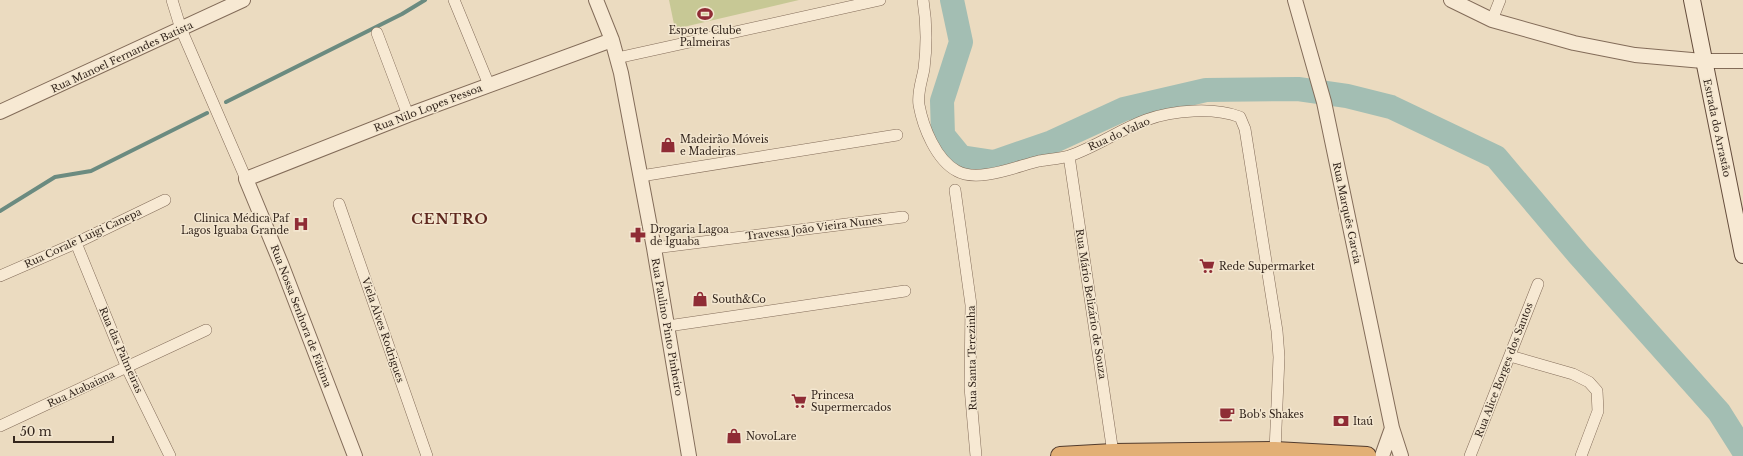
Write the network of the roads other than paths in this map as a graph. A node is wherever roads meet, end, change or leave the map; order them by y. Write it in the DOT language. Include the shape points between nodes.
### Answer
graph roads {
  1 [pos="172,0"];
  2 [pos="243,0"];
  3 [pos="454,0"];
  4 [pos="596,0"];
  5 [pos="607,0"];
  6 [pos="880,0"];
  7 [pos="923,0"];
  8 [pos="1295,0"];
  9 [pos="1450,0"];
  10 [pos="1500,0"];
  11 [pos="1692,0"];
  12 [pos="1492,20"];
  13 [pos="181,29"];
  14 [pos="377,33"];
  15 [pos="612,40"];
  16 [pos="617,58"];
  17 [pos="1703,61"];
  18 [pos="1743,61"];
  19 [pos="489,85"];
  20 [pos="0,112"];
  21 [pos="408,115"];
  22 [pos="897,135"];
  23 [pos="1069,156"];
  24 [pos="641,176"];
  25 [pos="246,179"];
  26 [pos="955,190"];
  27 [pos="165,200"];
  28 [pos="339,204"];
  29 [pos="903,217"];
  30 [pos="76,243"];
  31 [pos="654,248"];
  32 [pos="1743,255"];
  33 [pos="0,276"];
  34 [pos="1538,284"];
  35 [pos="905,291"];
  36 [pos="668,326"];
  37 [pos="206,330"];
  38 [pos="1510,356"];
  39 [pos="127,368"];
  40 [pos="0,426"];
  41 [pos="1392,428"];
  42 [pos="1275,451"];
  43 [pos="1113,453"];
  44 [pos="170,456"];
  45 [pos="356,456"];
  46 [pos="427,456"];
  47 [pos="690,456"];
  48 [pos="976,456"];
  49 [pos="1060,456"];
  50 [pos="1368,456"];
  51 [pos="1382,456"];
  52 [pos="1401,456"];
  53 [pos="1470,456"];
  54 [pos="1581,456"];
  1 -- 13 [label="street, Rua Nossa Senhora de Fátima"];
  2 -- 13 [label="street, Rua Manoel Fernandes Batista"];
  3 -- 19 [label="street"];
  4 -- 15 [label="street"];
  5 -- 15 [label="street"];
  6 -- 16 [label="street"];
  7 -- 23 [label="street, Rua do Valao" via="927,39 918,104 925,127 946,163 968,175 994,173"];
  8 -- 41 [label="street, Rua Marquês Garcia" via="1324,102"];
  9 -- 12 [label="street"];
  10 -- 12 [label="street"];
  11 -- 17 [label="main road, Estrada do Arrastão"];
  12 -- 17 [label="street" via="1574,43 1635,55"];
  13 -- 20 [label="street, Rua Manoel Fernandes Batista"];
  13 -- 25 [label="street, Rua Nossa Senhora de Fátima"];
  14 -- 21 [label="street"];
  15 -- 16 [label="street, Rua Paulino Pinto Pinheiro"];
  15 -- 19 [label="street, Rua Nilo Lopes Pessoa"];
  16 -- 24 [label="street, Rua Paulino Pinto Pinheiro"];
  17 -- 18 [label="street"];
  17 -- 32 [label="main road, Estrada do Arrastão"];
  19 -- 21 [label="street, Rua Nilo Lopes Pessoa"];
  21 -- 25 [label="street, Rua Nilo Lopes Pessoa"];
  22 -- 24 [label="street"];
  23 -- 42 [label="street, Rua do Valao" via="1146,120 1182,112 1225,111 1240,117 1245,129 1277,331 1279,357"];
  23 -- 43 [label="street, Rua Mário Belizário de Souza"];
  24 -- 31 [label="street, Rua Paulino Pinto Pinheiro"];
  25 -- 45 [label="street, Rua Nossa Senhora de Fátima"];
  26 -- 48 [label="street, Rua Santa Terezinha" via="971,305 970,387"];
  27 -- 30 [label="street, Rua Corale Luigi Canepa"];
  28 -- 46 [label="street, Viela Alves Rodrigues"];
  29 -- 31 [label="street, Travessa João Vieira Nunes"];
  30 -- 33 [label="street, Rua Corale Luigi Canepa"];
  30 -- 39 [label="street, Rua das Palmeiras"];
  31 -- 36 [label="street, Rua Paulino Pinto Pinheiro"];
  34 -- 38 [label="street, Rua Alice Borges dos Santos"];
  35 -- 36 [label="street"];
  36 -- 47 [label="street, Rua Paulino Pinto Pinheiro"];
  37 -- 39 [label="street, Rua Atabaiana"];
  38 -- 53 [label="street, Rua Alice Borges dos Santos"];
  38 -- 54 [label="street" via="1573,374 1588,382 1597,391 1598,411"];
  39 -- 40 [label="street, Rua Atabaiana"];
  39 -- 44 [label="street, Rua das Palmeiras"];
  41 -- 51 [label="street"];
  41 -- 52 [label="street, Rua Marquês Garcia"];
  42 -- 43 [label="highway"];
  42 -- 50 [label="highway"];
  43 -- 49 [label="highway"];
}
